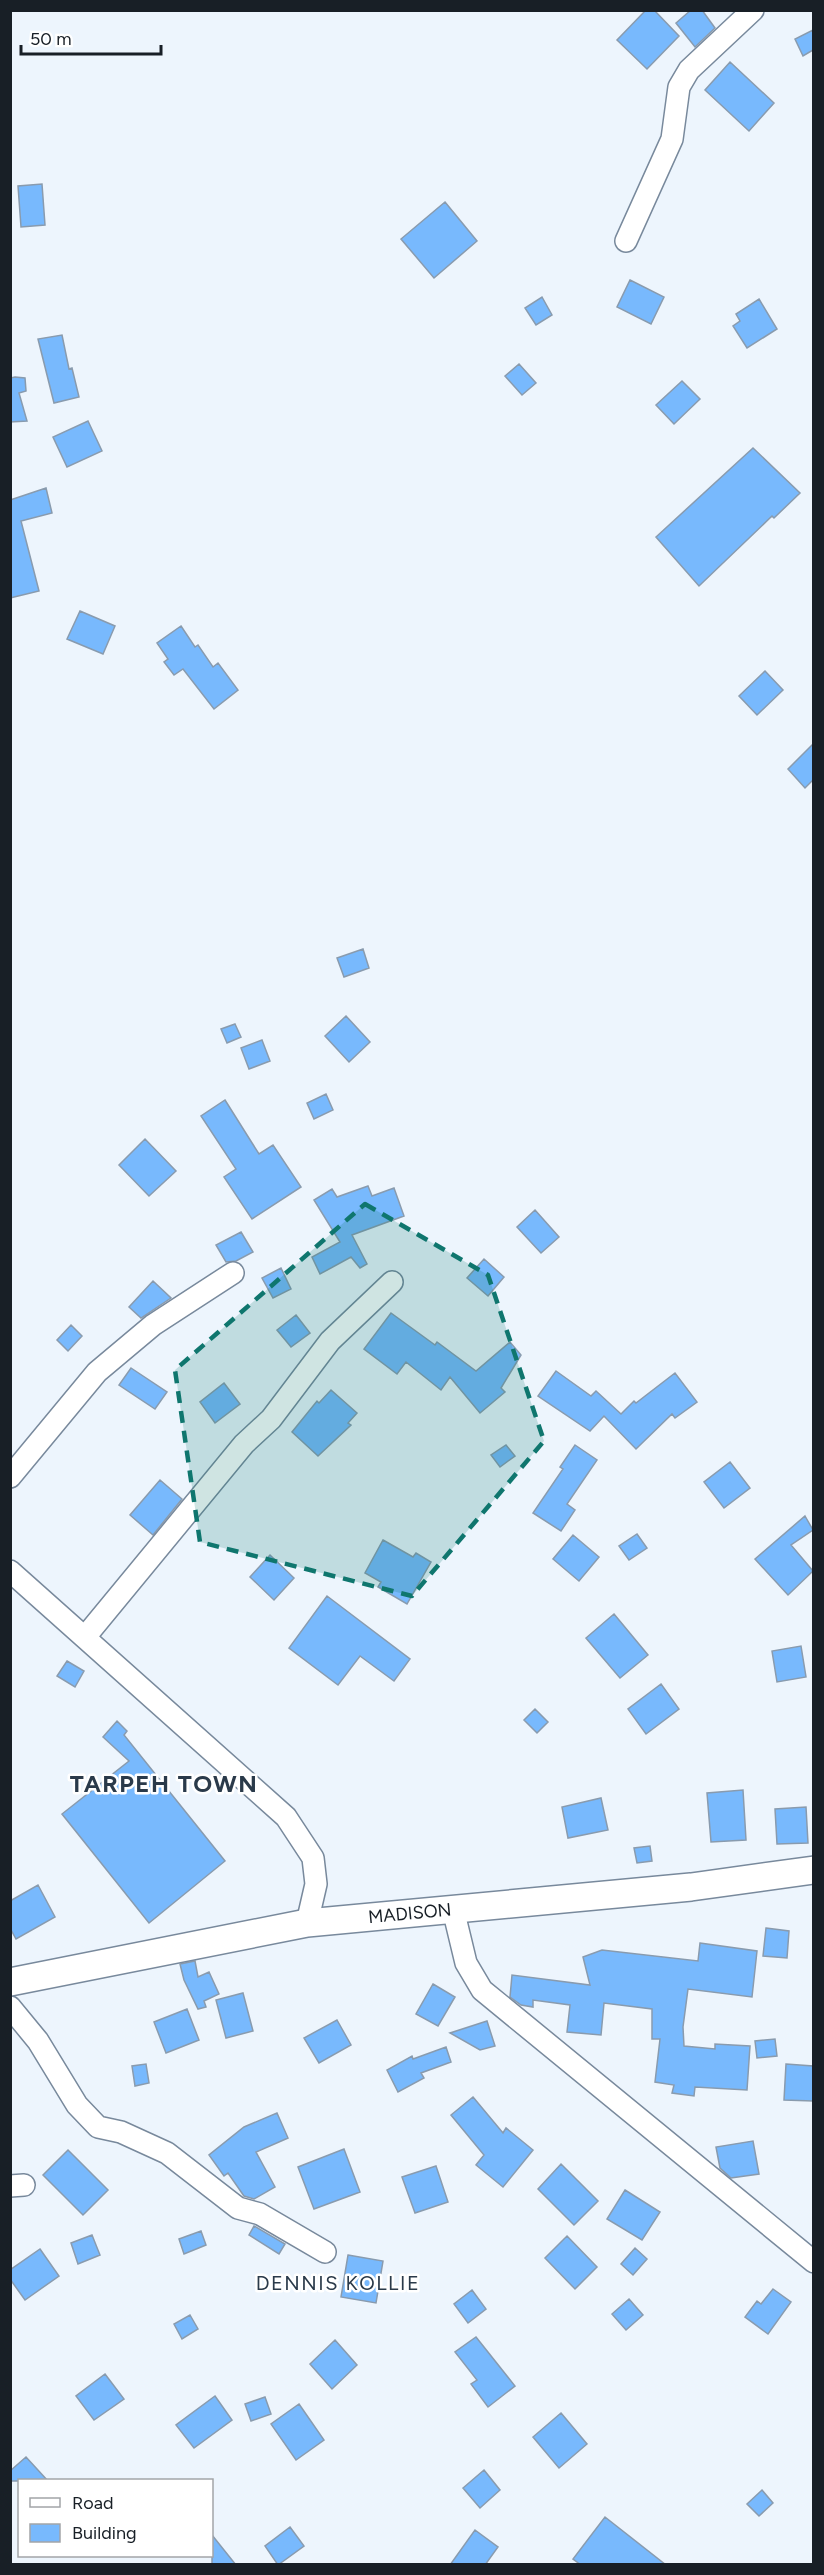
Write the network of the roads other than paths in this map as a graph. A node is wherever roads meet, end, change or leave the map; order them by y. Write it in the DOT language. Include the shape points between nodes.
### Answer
graph roads {
  1 [pos="753,10"];
  2 [pos="626,241"];
  3 [pos="233,1273"];
  4 [pos="392,1282"];
  5 [pos="10,1477"];
  6 [pos="10,1571"];
  7 [pos="85,1637"];
  8 [pos="813,1870"];
  9 [pos="453,1909"];
  10 [pos="307,1923"];
  11 [pos="10,1982"];
  12 [pos="10,2007"];
  13 [pos="325,2252"];
  14 [pos="813,2262"];
  1 -- 2 [label="street" via="689,70 679,87 672,139"];
  3 -- 5 [label="street" via="153,1325 97,1372"];
  4 -- 7 [label="street" via="330,1341 271,1419 244,1444"];
  6 -- 7 [label="street"];
  7 -- 10 [label="street" via="286,1817 313,1858 316,1884"];
  8 -- 9 [label="street, MADISON" via="691,1887"];
  9 -- 10 [label="street, MADISON"];
  9 -- 14 [label="street" via="466,1963 482,1990"];
  10 -- 11 [label="street, MADISON"];
  12 -- 13 [label="street" via="38,2041 77,2105 98,2127 121,2132 166,2153 238,2208 260,2214"];
}
